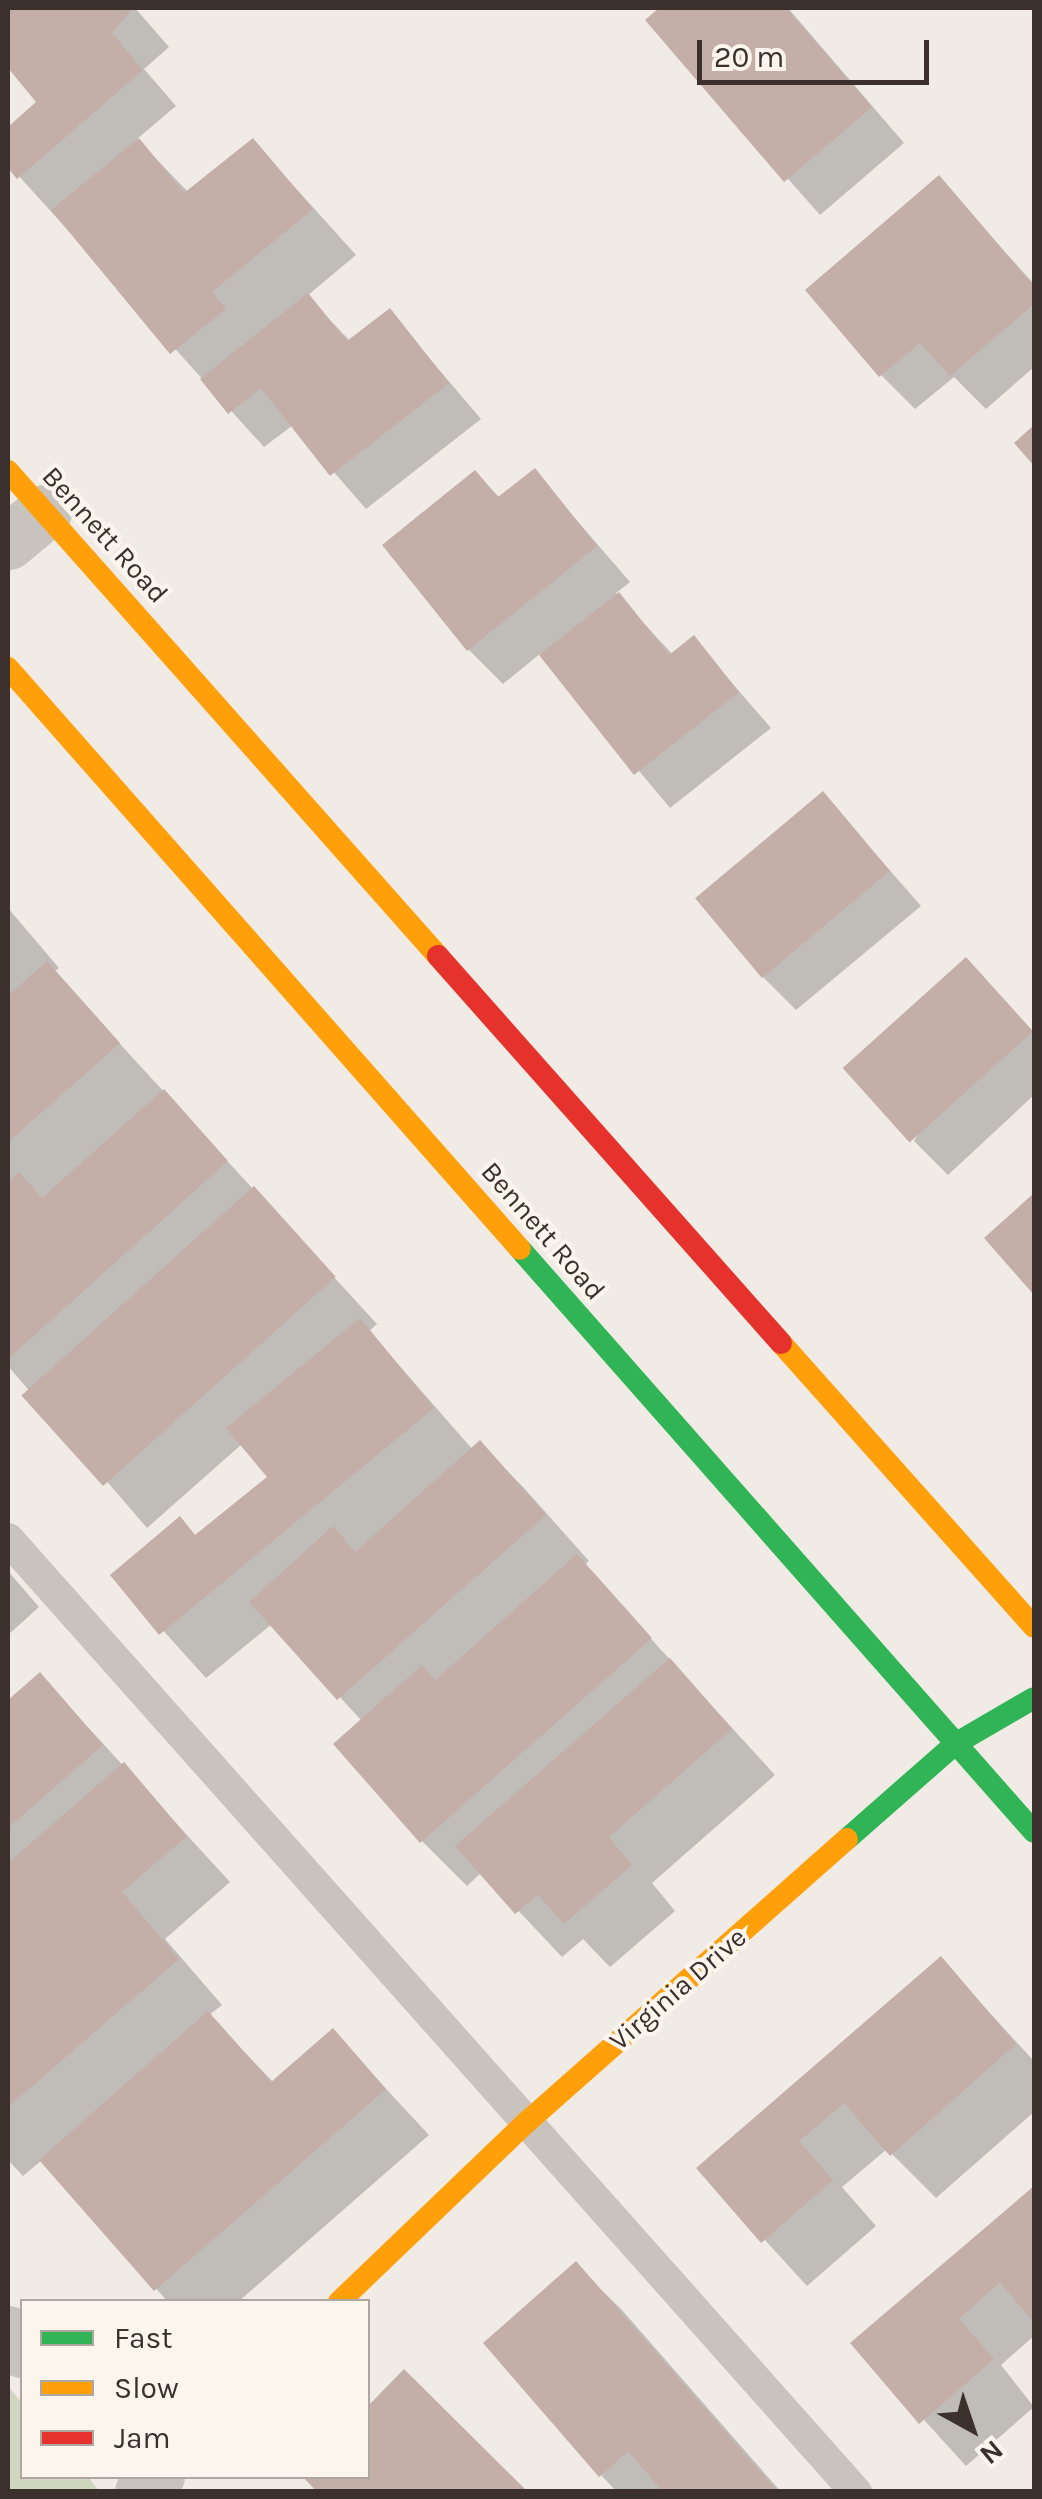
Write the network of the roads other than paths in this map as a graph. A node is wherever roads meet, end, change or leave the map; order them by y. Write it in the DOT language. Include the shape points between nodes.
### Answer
graph roads {
  1 [pos="8,471"];
  2 [pos="26,527"];
  3 [pos="8,668"];
  4 [pos="8,1539"];
  5 [pos="1034,1627"];
  6 [pos="1034,1698"];
  7 [pos="955,1744"];
  8 [pos="1034,1832"];
  9 [pos="527,2122"];
  10 [pos="342,2299"];
  11 [pos="856,2492"];
  1 -- 2 [label="street, Bennett Road"];
  2 -- 5 [label="street, Bennett Road"];
  3 -- 7 [label="street, Bennett Road"];
  4 -- 9 [label="lane"];
  6 -- 7 [label="street, Virginia Drive"];
  7 -- 8 [label="street, Bennett Road"];
  7 -- 9 [label="street, Virginia Drive"];
  9 -- 10 [label="street, Virginia Drive"];
  9 -- 11 [label="lane"];
}
